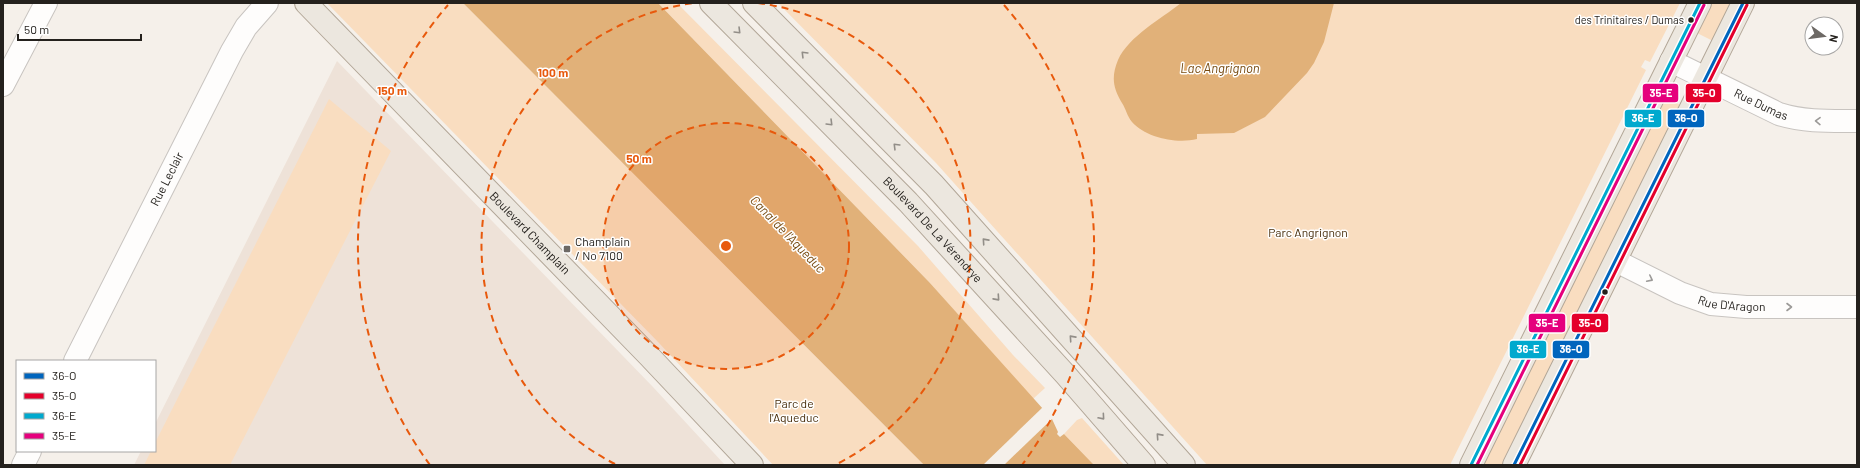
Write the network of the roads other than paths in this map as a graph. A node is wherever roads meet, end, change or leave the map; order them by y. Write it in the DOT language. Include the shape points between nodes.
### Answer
graph roads {
  1 [pos="46,3"];
  2 [pos="267,3"];
  3 [pos="306,3"];
  4 [pos="711,3"];
  5 [pos="754,3"];
  6 [pos="1700,3"];
  7 [pos="1743,3"];
  8 [pos="1671,61"];
  9 [pos="1706,78"];
  10 [pos="3,85"];
  11 [pos="1857,121"];
  12 [pos="1616,261"];
  13 [pos="1857,307"];
  14 [pos="77,360"];
  15 [pos="30,452"];
  16 [pos="23,465"];
  17 [pos="752,465"];
  18 [pos="1144,465"];
  19 [pos="1184,465"];
  20 [pos="1471,465"];
  21 [pos="1514,465"];
  1 -- 10 [label="street"];
  2 -- 14 [label="street, Rue Leclair" via="246,27 232,51"];
  3 -- 17 [label="main road, Boulevard Champlain"];
  4 -- 18 [label="main road, Boulevard De La Vérendrye, one-way" via="908,202"];
  19 -- 5 [label="main road, one-way" via="934,185"];
  6 -- 8 [label="main road"];
  7 -- 9 [label="main road"];
  8 -- 9 [label="street, Rue Dumas"];
  8 -- 20 [label="main road"];
  11 -- 9 [label="street, Rue Dumas, one-way" via="1807,120 1779,114"];
  9 -- 12 [label="main road"];
  12 -- 13 [label="street, Rue D'Aragon, one-way" via="1680,294 1711,304 1746,307"];
  12 -- 21 [label="main road"];
  15 -- 16 [label="street"];
}
